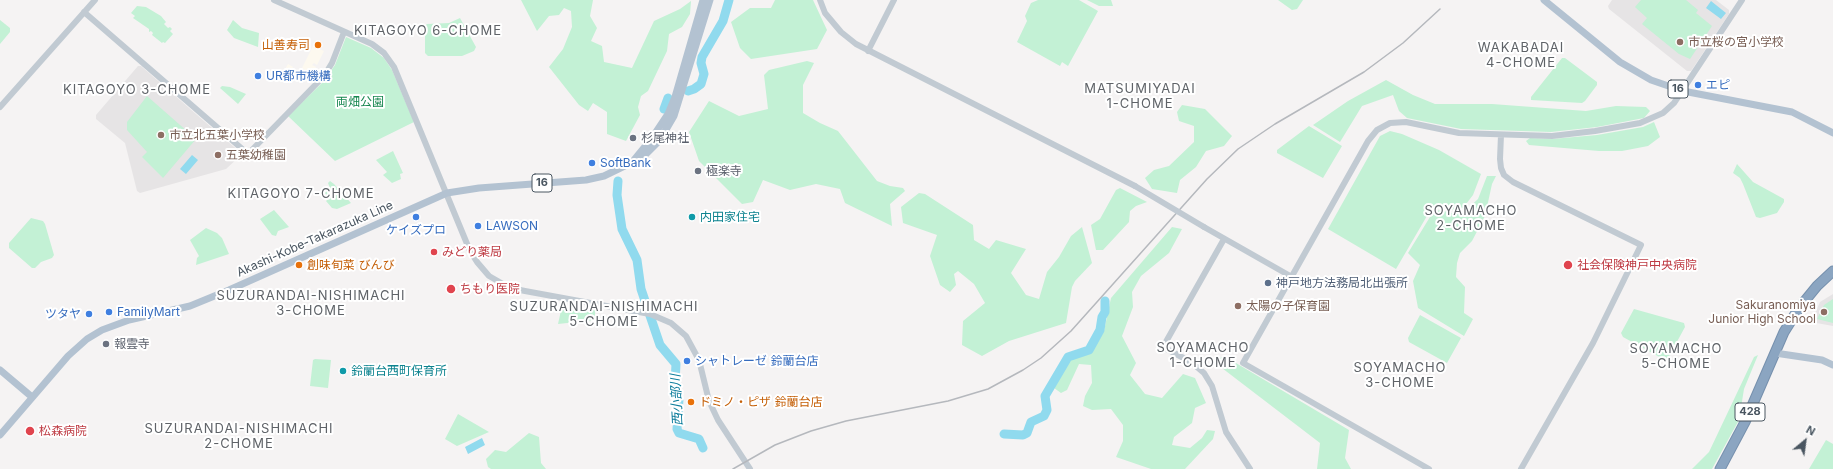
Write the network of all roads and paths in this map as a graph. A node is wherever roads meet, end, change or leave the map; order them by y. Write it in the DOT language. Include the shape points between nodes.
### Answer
graph roads {
  1 [pos="95,0"];
  2 [pos="274,0"];
  3 [pos="703,0"];
  4 [pos="710,0"];
  5 [pos="820,0"];
  6 [pos="894,0"];
  7 [pos="1544,0"];
  8 [pos="1742,0"];
  9 [pos="84,12"];
  10 [pos="344,32"];
  11 [pos="868,51"];
  12 [pos="1683,91"];
  13 [pos="0,107"];
  14 [pos="1833,133"];
  15 [pos="1501,135"];
  16 [pos="634,160"];
  17 [pos="447,193"];
  18 [pos="1224,239"];
  19 [pos="1833,271"];
  20 [pos="1292,277"];
  21 [pos="1775,353"];
  22 [pos="1833,365"];
  23 [pos="0,370"];
  24 [pos="32,397"];
  25 [pos="0,435"];
  26 [pos="750,469"];
  27 [pos="1250,469"];
  28 [pos="1429,469"];
  29 [pos="1521,469"];
  30 [pos="1720,469"];
  1 -- 9 [label="street"];
  2 -- 10 [label="street"];
  3 -- 16 [label="main road, Akashi-Kobe-Takarazuka Line / 16" via="668,114"];
  4 -- 16 [label="main road, Akashi-Kobe-Takarazuka Line / 16" via="674,116 660,140 643,157"];
  5 -- 11 [label="street" via="825,13 841,32"];
  6 -- 11 [label="street"];
  7 -- 12 [label="main road, 16" via="1634,71"];
  8 -- 12 [label="street"];
  9 -- 10 [label="street" via="248,154 324,76"];
  9 -- 13 [label="street"];
  10 -- 17 [label="street" via="377,47 394,67"];
  11 -- 18 [label="street, bridge" via="1135,186"];
  12 -- 14 [label="main road, 16" via="1792,112"];
  12 -- 15 [label="street" via="1663,113 1640,123 1595,132 1552,136"];
  15 -- 20 [label="street" via="1459,133 1406,122 1390,123 1377,130 1368,141"];
  15 -- 29 [label="street" via="1501,168 1512,182 1641,246 1593,343"];
  16 -- 17 [label="main road, Akashi-Kobe-Takarazuka Line / 16" via="604,176 586,180"];
  17 -- 24 [label="main road, Akashi-Kobe-Takarazuka Line / 16" via="190,306 129,320 102,330 68,356"];
  17 -- 26 [label="street" via="470,251 489,276 510,288 650,314 671,323 686,336 699,360 708,401"];
  18 -- 20 [label="street"];
  18 -- 27 [label="street" via="1163,347 1191,362 1204,373 1212,386 1226,432"];
  19 -- 21 [label="highway, 428" via="1817,286 1792,319"];
  20 -- 28 [label="street" via="1243,364"];
  21 -- 22 [label="main road" via="1822,360"];
  21 -- 30 [label="highway, 428" via="1745,422"];
  23 -- 24 [label="main road"];
  24 -- 25 [label="main road, Akashi-Kobe-Takarazuka Line / 16"];
}
